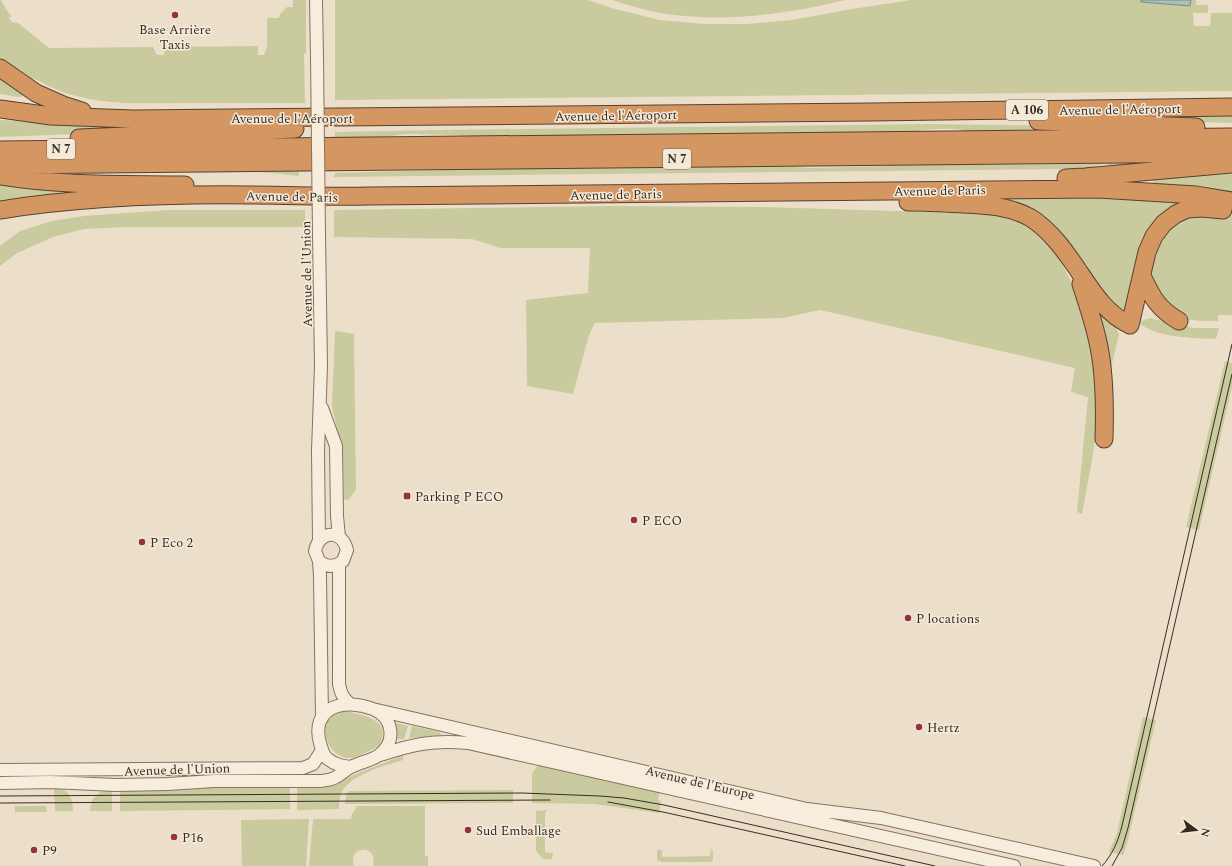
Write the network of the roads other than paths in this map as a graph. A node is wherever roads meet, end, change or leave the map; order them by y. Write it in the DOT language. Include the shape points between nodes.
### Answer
graph roads {
  1 [pos="316,0"];
  2 [pos="0,68"];
  3 [pos="1232,107"];
  4 [pos="0,110"];
  5 [pos="872,112"];
  6 [pos="420,117"];
  7 [pos="105,118"];
  8 [pos="1232,128"];
  9 [pos="1232,137"];
  10 [pos="0,142"];
  11 [pos="0,150"];
  12 [pos="1232,153"];
  13 [pos="1232,164"];
  14 [pos="0,165"];
  15 [pos="0,176"];
  16 [pos="878,191"];
  17 [pos="390,196"];
  18 [pos="1232,201"];
  19 [pos="0,210"];
  20 [pos="1232,211"];
  21 [pos="1077,269"];
  22 [pos="1142,276"];
  23 [pos="1180,321"];
  24 [pos="320,403"];
  25 [pos="1104,439"];
  26 [pos="339,537"];
  27 [pos="319,541"];
  28 [pos="319,561"];
  29 [pos="339,564"];
  30 [pos="350,704"];
  31 [pos="377,710"];
  32 [pos="322,718"];
  33 [pos="322,750"];
  34 [pos="380,755"];
  35 [pos="351,767"];
  36 [pos="0,770"];
  37 [pos="0,783"];
  38 [pos="1014,866"];
  39 [pos="1094,866"];
  1 -- 24 [label="street, Avenue de l'Union, bridge"];
  2 -- 7 [label="highway" via="50,100"];
  3 -- 5 [label="highway, Avenue de l'Aéroport / A 106"];
  4 -- 7 [label="highway, Avenue de l'Aéroport" via="51,116"];
  5 -- 6 [label="highway, Avenue de l'Aéroport"];
  5 -- 8 [label="highway" via="894,121 1040,121"];
  6 -- 7 [label="highway, Avenue de l'Aéroport"];
  6 -- 10 [label="highway" via="403,126"];
  9 -- 11 [label="highway, N 7"];
  12 -- 14 [label="highway, N 7"];
  13 -- 16 [label="highway" via="1085,177 905,181 891,184"];
  15 -- 17 [label="highway" via="55,183 364,187 376,188"];
  16 -- 17 [label="highway, Avenue de Paris"];
  16 -- 18 [label="highway, Avenue de Paris" via="1098,189 1196,195"];
  16 -- 21 [label="highway" via="897,201 985,204 1015,211 1031,218 1058,242"];
  17 -- 19 [label="highway, Avenue de Paris" via="175,196 51,203"];
  20 -- 22 [label="highway" via="1202,208 1187,209 1176,214 1164,223 1154,236 1147,252"];
  21 -- 22 [label="highway" via="1107,309 1130,325"];
  21 -- 25 [label="highway" via="1099,346 1105,396"];
  22 -- 23 [label="highway" via="1152,297 1161,308"];
  24 -- 26 [label="street, Avenue de l'Union" via="336,446"];
  24 -- 27 [label="street, Avenue de l'Union"];
  26 -- 27 [label="street" via="328,535"];
  26 -- 29 [label="street, Avenue de l'Union" via="347,550"];
  27 -- 28 [label="street, Avenue de l'Union" via="315,551"];
  28 -- 29 [label="street" via="328,566"];
  28 -- 32 [label="street, Avenue de l'Union"];
  29 -- 30 [label="street, Avenue de l'Union" via="339,684 344,699"];
  30 -- 31 [label="street"];
  30 -- 32 [label="street" via="338,705"];
  31 -- 34 [label="street" via="386,718 390,727 390,738"];
  31 -- 39 [label="street, Avenue de l'Europe" via="811,810 881,818"];
  32 -- 33 [label="street" via="319,728"];
  33 -- 35 [label="street" via="326,758 332,762"];
  33 -- 36 [label="street, Avenue de l'Union" via="313,764 303,768"];
  34 -- 35 [label="street"];
  34 -- 38 [label="street, Avenue de l'Europe" via="406,746 431,742 468,744"];
  35 -- 37 [label="street, Avenue de l'Union" via="335,778 322,781 214,781 116,785"];
}
